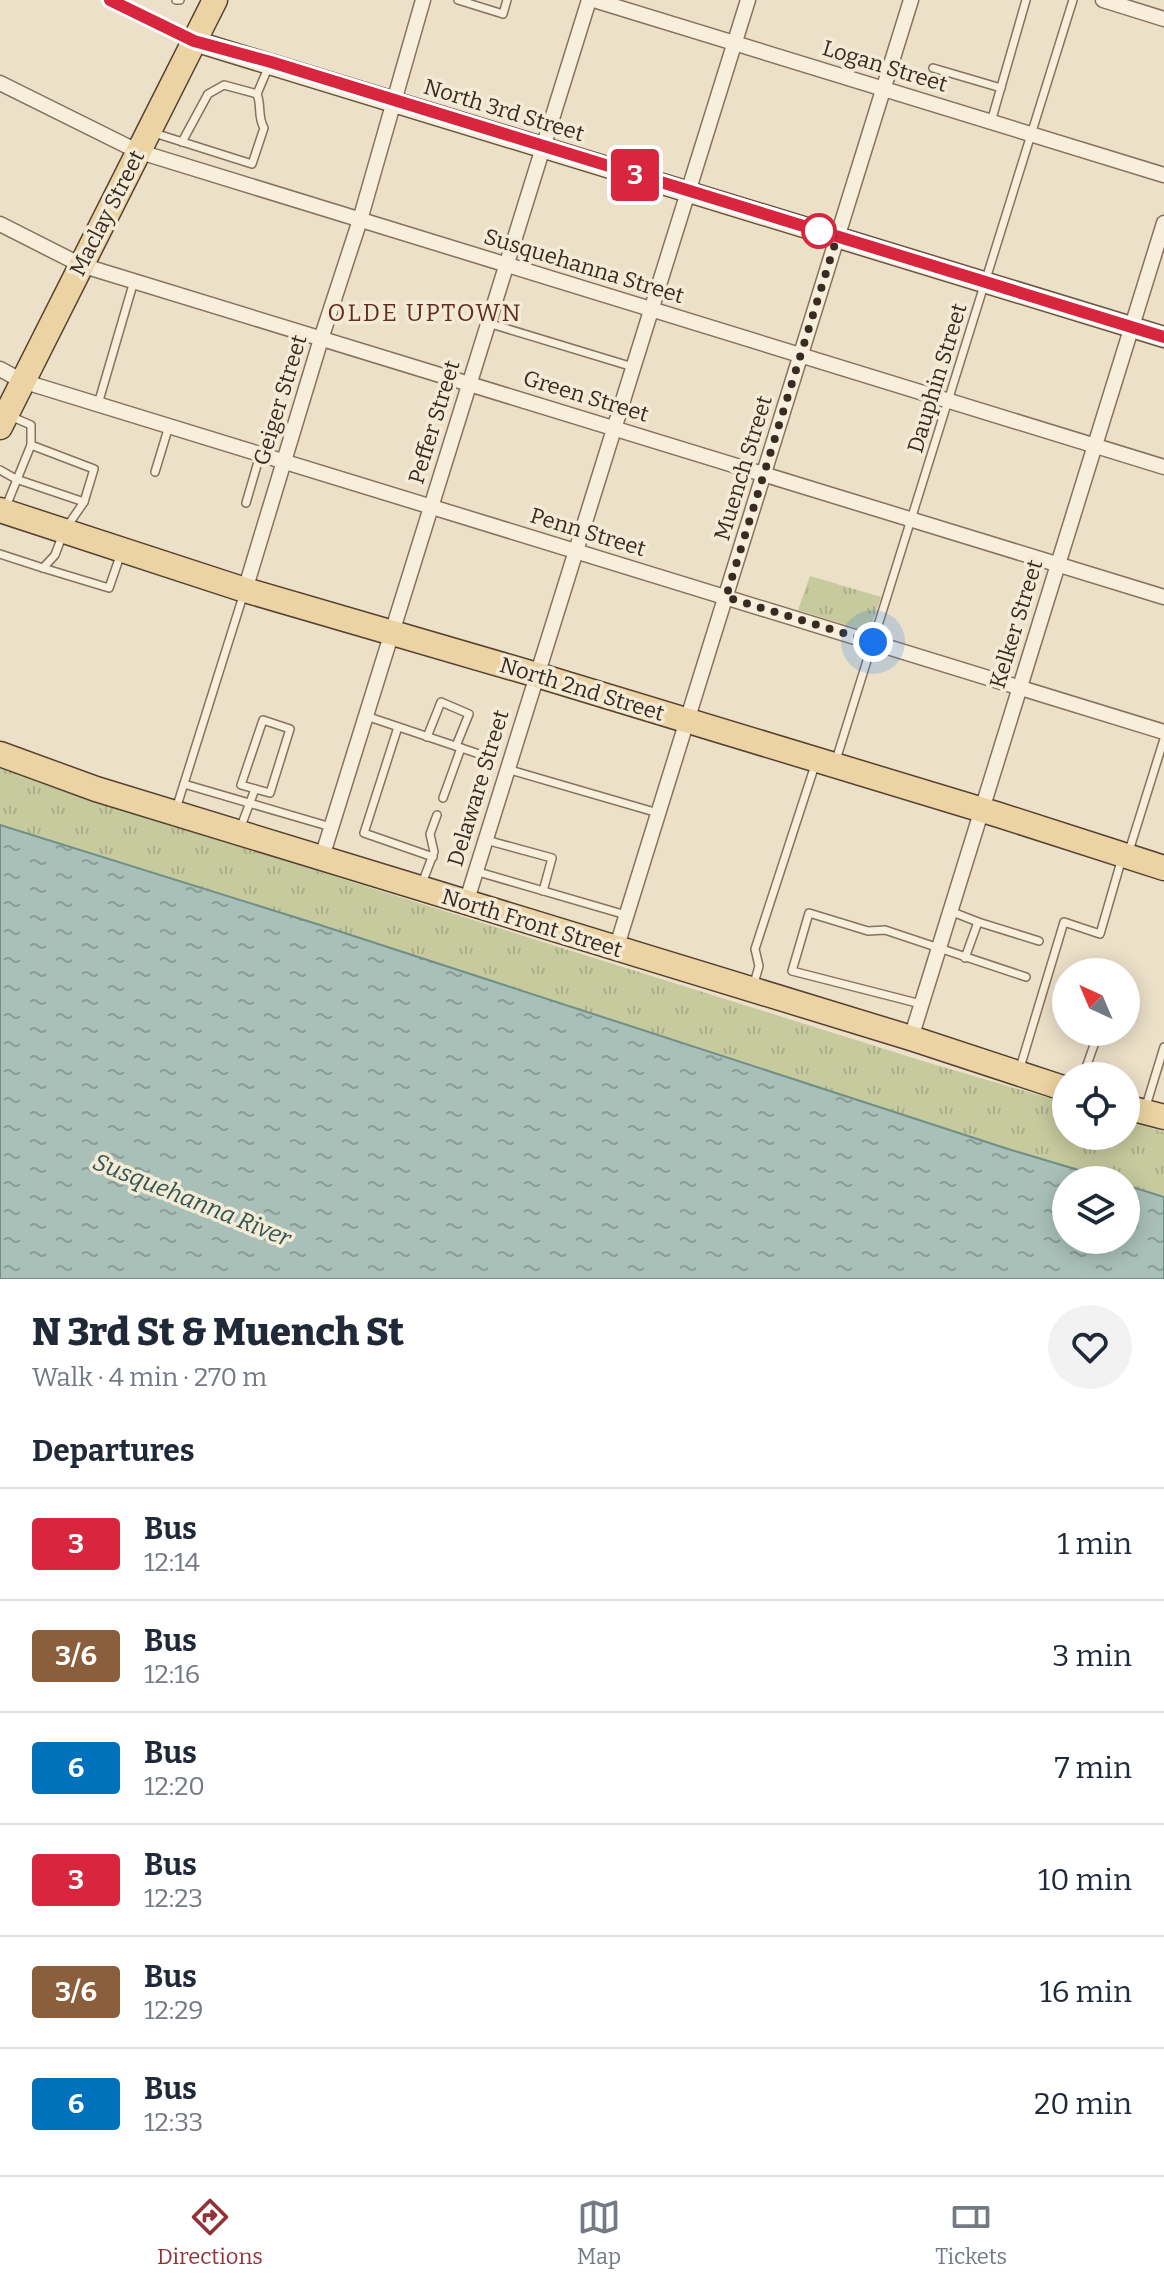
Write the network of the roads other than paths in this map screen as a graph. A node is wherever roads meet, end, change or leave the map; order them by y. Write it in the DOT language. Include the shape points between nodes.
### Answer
graph roads {
  1 [pos="110,0"];
  2 [pos="215,0"];
  3 [pos="423,0"];
  4 [pos="458,0"];
  5 [pos="507,0"];
  6 [pos="591,0"];
  7 [pos="748,0"];
  8 [pos="911,0"];
  9 [pos="1026,0"];
  10 [pos="1073,0"];
  11 [pos="1103,0"];
  12 [pos="128,4"];
  13 [pos="1164,19"];
  14 [pos="194,41"];
  15 [pos="734,43"];
  16 [pos="271,62"];
  17 [pos="933,68"];
  18 [pos="0,83"];
  19 [pos="1001,88"];
  20 [pos="883,89"];
  21 [pos="257,94"];
  22 [pos="395,101"];
  23 [pos="991,122"];
  24 [pos="1031,134"];
  25 [pos="143,141"];
  26 [pos="182,142"];
  27 [pos="543,147"];
  28 [pos="1164,175"];
  29 [pos="688,191"];
  30 [pos="360,220"];
  31 [pos="1164,223"];
  32 [pos="0,224"];
  33 [pos="837,237"];
  34 [pos="1159,257"];
  35 [pos="81,265"];
  36 [pos="506,265"];
  37 [pos="134,281"];
  38 [pos="985,282"];
  39 [pos="651,309"];
  40 [pos="488,323"];
  41 [pos="1132,327"];
  42 [pos="1164,337"];
  43 [pos="321,339"];
  44 [pos="801,355"];
  45 [pos="633,367"];
  46 [pos="0,369"];
  47 [pos="22,381"];
  48 [pos="469,384"];
  49 [pos="948,401"];
  50 [pos="98,404"];
  51 [pos="3,420"];
  52 [pos="169,426"];
  53 [pos="614,428"];
  54 [pos="31,445"];
  55 [pos="1095,446"];
  56 [pos="261,454"];
  57 [pos="285,461"];
  58 [pos="1164,467"];
  59 [pos="0,470"];
  60 [pos="155,472"];
  61 [pos="764,474"];
  62 [pos="16,479"];
  63 [pos="84,502"];
  64 [pos="246,503"];
  65 [pos="431,507"];
  66 [pos="2,511"];
  67 [pos="911,520"];
  68 [pos="64,531"];
  69 [pos="123,550"];
  70 [pos="576,551"];
  71 [pos="0,554"];
  72 [pos="1058,564"];
  73 [pos="43,568"];
  74 [pos="245,590"];
  75 [pos="726,597"];
  76 [pos="1164,597"];
  77 [pos="392,634"];
  78 [pos="873,642"];
  79 [pos="537,675"];
  80 [pos="1020,687"];
  81 [pos="366,716"];
  82 [pos="687,721"];
  83 [pos="398,727"];
  84 [pos="1164,732"];
  85 [pos="427,737"];
  86 [pos="1164,739"];
  87 [pos="458,747"];
  88 [pos="0,754"];
  89 [pos="491,758"];
  90 [pos="826,763"];
  91 [pos="507,769"];
  92 [pos="184,784"];
  93 [pos="255,789"];
  94 [pos="443,798"];
  95 [pos="250,802"];
  96 [pos="981,810"];
  97 [pos="175,811"];
  98 [pos="658,813"];
  99 [pos="437,815"];
  100 [pos="331,827"];
  101 [pos="239,831"];
  102 [pos="484,840"];
  103 [pos="322,857"];
  104 [pos="433,857"];
  105 [pos="1125,857"];
  106 [pos="1164,868"];
  107 [pos="475,871"];
  108 [pos="420,888"];
  109 [pos="543,891"];
  110 [pos="466,903"];
  111 [pos="950,911"];
  112 [pos="626,915"];
  113 [pos="978,922"];
  114 [pos="1039,941"];
  115 [pos="616,949"];
  116 [pos="938,949"];
  117 [pos="965,958"];
  118 [pos="1026,977"];
  119 [pos="752,990"];
  120 [pos="921,1004"];
  121 [pos="911,1038"];
  122 [pos="1164,1047"];
  123 [pos="1018,1075"];
  124 [pos="1052,1085"];
  125 [pos="1145,1112"];
  1 -- 12 [label="street, North 3rd Street"];
  2 -- 14 [label="main road, Maclay Street"];
  3 -- 22 [label="street, Geiger Street"];
  4 -- 5 [label="lane" via="503,14"];
  6 -- 15 [label="street, Logan Street"];
  6 -- 27 [label="street, Peffer Street"];
  7 -- 15 [label="street, Delaware Street"];
  8 -- 20 [label="street, Muench Street"];
  9 -- 19 [label="lane"];
  10 -- 24 [label="lane, Dauphin Street"];
  11 -- 13 [label="street"];
  12 -- 14 [label="street, North 3rd Street"];
  14 -- 16 [label="main road, North 3rd Street"];
  14 -- 25 [label="main road, Maclay Street"];
  15 -- 20 [label="street, Logan Street"];
  15 -- 29 [label="street, Delaware Street"];
  16 -- 21 [label="lane"];
  16 -- 22 [label="main road, North 3rd Street"];
  17 -- 19 [label="lane"];
  18 -- 25 [label="street, Susquehanna Street"];
  19 -- 23 [label="lane"];
  20 -- 23 [label="street, Logan Street"];
  20 -- 33 [label="street, Muench Street"];
  21 -- 26 [label="lane" via="224,85 208,94"];
  21 -- 26 [label="lane" via="264,128 252,164"];
  22 -- 27 [label="main road, North 3rd Street"];
  22 -- 30 [label="street, Geiger Street"];
  23 -- 24 [label="street, Logan Street"];
  24 -- 28 [label="street, Logan Street"];
  24 -- 38 [label="lane, Dauphin Street"];
  25 -- 26 [label="lane"];
  25 -- 30 [label="street, Susquehanna Street"];
  25 -- 35 [label="main road, Maclay Street"];
  27 -- 29 [label="main road, North 3rd Street"];
  27 -- 36 [label="street, Peffer Street"];
  29 -- 33 [label="main road, North 3rd Street"];
  29 -- 39 [label="street, Delaware Street"];
  30 -- 36 [label="street, Susquehanna Street"];
  30 -- 43 [label="street, Geiger Street"];
  31 -- 34 [label="street, Kelker Street"];
  32 -- 35 [label="street, Green Street"];
  33 -- 38 [label="main road, North 3rd Street"];
  33 -- 44 [label="street, Muench Street"];
  34 -- 41 [label="street, Kelker Street"];
  35 -- 37 [label="street, Green Street"];
  35 -- 47 [label="main road, Maclay Street"];
  36 -- 39 [label="street, Susquehanna Street"];
  36 -- 40 [label="street, Peffer Street"];
  37 -- 43 [label="street, Green Street"];
  37 -- 50 [label="lane"];
  38 -- 41 [label="main road, North 3rd Street"];
  38 -- 49 [label="lane, Dauphin Street"];
  39 -- 44 [label="street, Susquehanna Street"];
  39 -- 45 [label="street, Delaware Street"];
  40 -- 45 [label="lane"];
  40 -- 48 [label="street, Peffer Street"];
  41 -- 42 [label="main road, North 3rd Street"];
  41 -- 55 [label="street, Kelker Street"];
  43 -- 48 [label="street, Green Street"];
  43 -- 57 [label="street, Geiger Street"];
  44 -- 49 [label="street, Susquehanna Street"];
  44 -- 61 [label="street, Muench Street"];
  45 -- 53 [label="street, Delaware Street"];
  46 -- 47 [label="street, Penn Street"];
  47 -- 50 [label="street, Penn Street"];
  47 -- 51 [label="main road, Maclay Street"];
  48 -- 53 [label="street, Green Street"];
  48 -- 65 [label="street, Peffer Street"];
  49 -- 55 [label="street, Susquehanna Street"];
  49 -- 67 [label="lane, Dauphin Street"];
  50 -- 52 [label="street, Penn Street"];
  51 -- 54 [label="lane" via="31,425"];
  52 -- 56 [label="street, Penn Street"];
  52 -- 60 [label="lane"];
  53 -- 61 [label="street, Green Street"];
  53 -- 70 [label="street, Delaware Street"];
  54 -- 62 [label="lane"];
  54 -- 63 [label="lane" via="94,469"];
  55 -- 58 [label="street, Susquehanna Street"];
  55 -- 72 [label="street, Kelker Street"];
  56 -- 57 [label="street, Penn Street"];
  56 -- 64 [label="lane"];
  57 -- 65 [label="street, Penn Street"];
  57 -- 74 [label="street, Geiger Street"];
  59 -- 62 [label="lane"];
  61 -- 67 [label="street, Green Street"];
  61 -- 75 [label="street, Muench Street"];
  62 -- 63 [label="lane"];
  62 -- 66 [label="lane"];
  63 -- 68 [label="lane"];
  65 -- 70 [label="street, Penn Street"];
  65 -- 77 [label="street, Peffer Street"];
  66 -- 68 [label="main road, North 2nd Street"];
  67 -- 72 [label="street, Green Street"];
  67 -- 78 [label="lane, Dauphin Street"];
  68 -- 69 [label="main road, North 2nd Street"];
  68 -- 73 [label="lane" via="55,555"];
  69 -- 73 [label="lane" via="109,588"];
  69 -- 74 [label="main road, North 2nd Street"];
  70 -- 75 [label="street, Penn Street"];
  70 -- 79 [label="street, Delaware Street"];
  71 -- 73 [label="lane"];
  72 -- 76 [label="street, Green Street"];
  72 -- 80 [label="street, Kelker Street"];
  74 -- 77 [label="main road, North 2nd Street"];
  74 -- 92 [label="lane, Geiger Street"];
  75 -- 78 [label="street, Penn Street"];
  75 -- 82 [label="street, Muench Street"];
  77 -- 79 [label="main road, North 2nd Street"];
  77 -- 81 [label="street, Peffer Street"];
  78 -- 80 [label="street, Penn Street"];
  78 -- 90 [label="lane, Dauphin Street"];
  79 -- 82 [label="main road, North 2nd Street"];
  79 -- 91 [label="street, Delaware Street"];
  80 -- 84 [label="street, Penn Street"];
  80 -- 96 [label="street, Kelker Street"];
  81 -- 83 [label="lane"];
  81 -- 100 [label="street, Peffer Street"];
  82 -- 90 [label="main road, North 2nd Street"];
  82 -- 98 [label="street, Muench Street"];
  83 -- 85 [label="lane"];
  83 -- 104 [label="lane" via="364,833"];
  85 -- 87 [label="lane"];
  85 -- 87 [label="lane" via="441,702 469,714"];
  86 -- 105 [label="lane"];
  87 -- 89 [label="lane"];
  87 -- 94 [label="lane"];
  88 -- 97 [label="main road, North Front Street"];
  90 -- 96 [label="main road, North 2nd Street"];
  90 -- 119 [label="lane, Dauphin Street" via="755,949 759,966"];
  91 -- 98 [label="lane"];
  91 -- 102 [label="street, Delaware Street"];
  92 -- 95 [label="lane"];
  92 -- 97 [label="lane, Geiger Street"];
  93 -- 93 [label="lane" via="241,785 263,720 290,729 270,793"];
  93 -- 95 [label="lane"];
  95 -- 100 [label="lane"];
  95 -- 101 [label="lane"];
  96 -- 105 [label="main road, North 2nd Street"];
  96 -- 111 [label="street, Kelker Street"];
  97 -- 101 [label="main road, North Front Street"];
  98 -- 112 [label="street, Muench Street"];
  99 -- 104 [label="lane" via="430,834"];
  100 -- 103 [label="street, Peffer Street"];
  101 -- 103 [label="main road, North Front Street"];
  102 -- 107 [label="street, Delaware Street"];
  102 -- 109 [label="lane" via="552,858"];
  103 -- 108 [label="main road, North Front Street"];
  104 -- 108 [label="lane"];
  105 -- 106 [label="main road, North 2nd Street"];
  105 -- 123 [label="lane" via="1100,934 1064,922"];
  107 -- 109 [label="lane"];
  107 -- 110 [label="street, Delaware Street"];
  108 -- 110 [label="main road, North Front Street"];
  109 -- 112 [label="lane"];
  110 -- 115 [label="main road, North Front Street"];
  111 -- 113 [label="lane"];
  111 -- 116 [label="street, Kelker Street"];
  112 -- 115 [label="street, Muench Street"];
  113 -- 114 [label="lane"];
  113 -- 117 [label="lane"];
  115 -- 119 [label="main road, North Front Street"];
  116 -- 117 [label="lane"];
  116 -- 120 [label="street, Kelker Street"];
  116 -- 120 [label="lane" via="885,930 868,931 809,913 792,971"];
  117 -- 118 [label="lane"];
  119 -- 121 [label="main road, North Front Street"];
  120 -- 121 [label="street, Kelker Street"];
  121 -- 123 [label="main road, North Front Street"];
  122 -- 125 [label="lane"];
  123 -- 124 [label="main road, North Front Street"];
}
